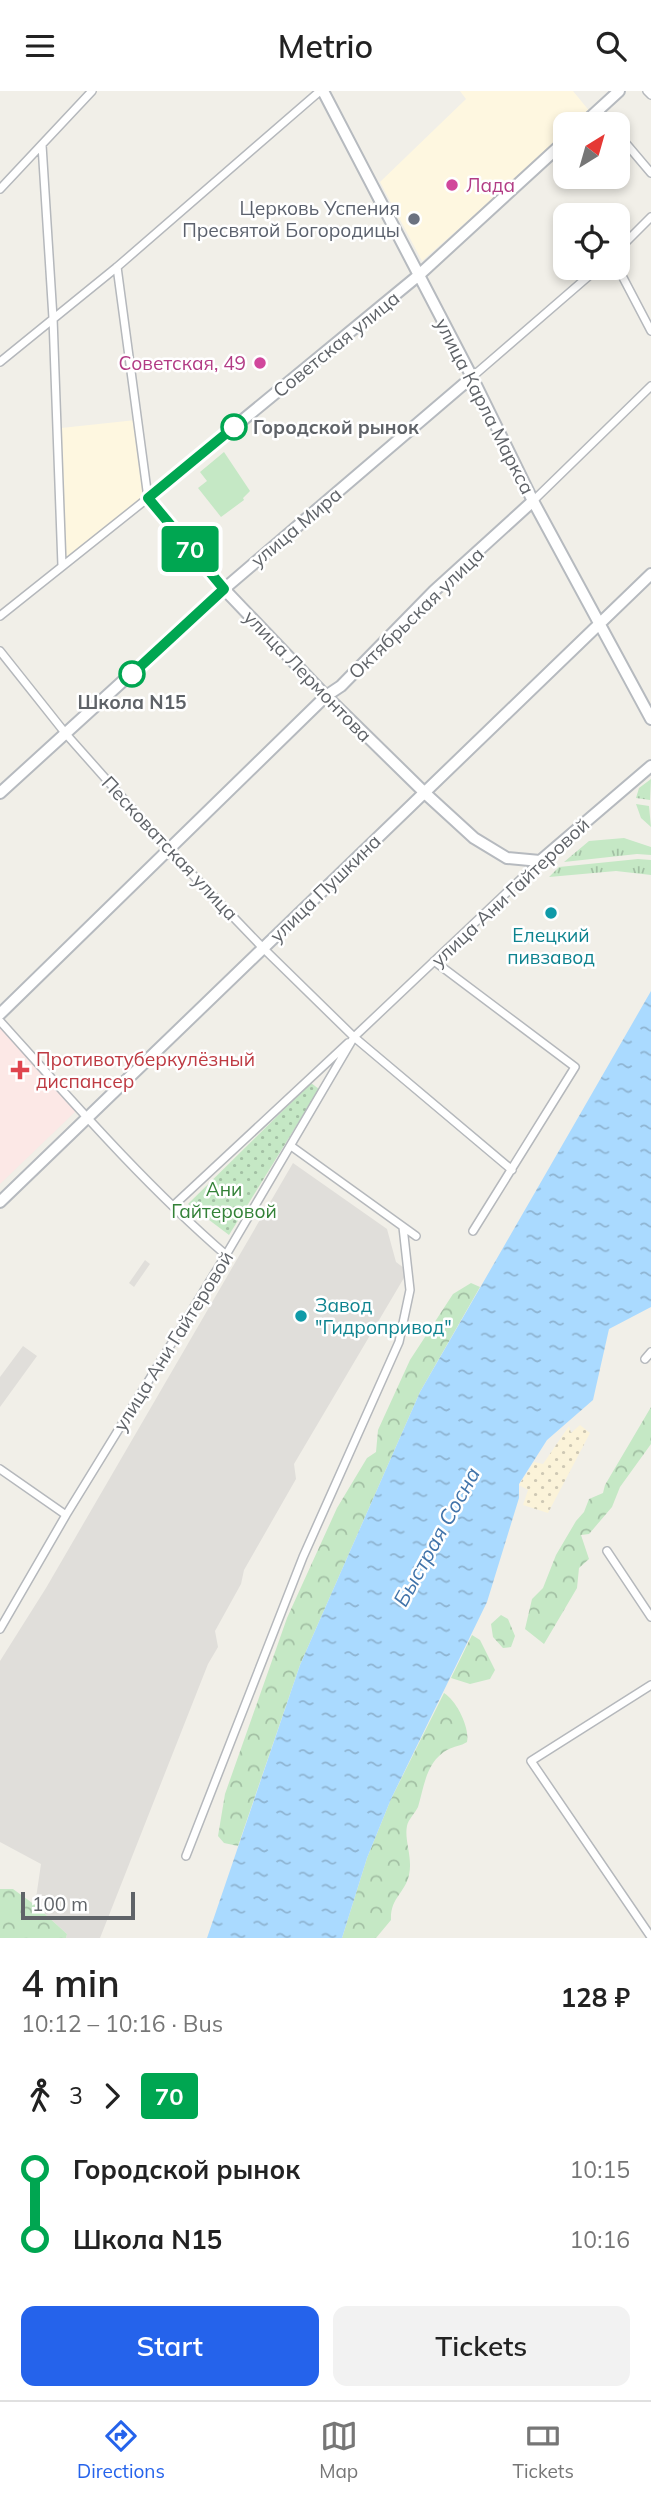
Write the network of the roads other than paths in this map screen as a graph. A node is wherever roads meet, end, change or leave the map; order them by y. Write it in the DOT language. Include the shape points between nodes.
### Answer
graph roads {
  1 [pos="92,91"];
  2 [pos="321,91"];
  3 [pos="619,91"];
  4 [pos="647,91"];
  5 [pos="651,95"];
  6 [pos="598,110"];
  7 [pos="42,145"];
  8 [pos="630,148"];
  9 [pos="553,152"];
  10 [pos="651,173"];
  11 [pos="0,189"];
  12 [pos="651,216"];
  13 [pos="630,238"];
  14 [pos="117,267"];
  15 [pos="419,275"];
  16 [pos="584,280"];
  17 [pos="624,280"];
  18 [pos="53,317"];
  19 [pos="651,331"];
  20 [pos="0,362"];
  21 [pos="472,377"];
  22 [pos="651,386"];
  23 [pos="148,498"];
  24 [pos="533,501"];
  25 [pos="62,566"];
  26 [pos="651,574"];
  27 [pos="224,589"];
  28 [pos="0,616"];
  29 [pos="601,622"];
  30 [pos="0,651"];
  31 [pos="326,696"];
  32 [pos="651,719"];
  33 [pos="66,734"];
  34 [pos="651,766"];
  35 [pos="0,793"];
  36 [pos="424,793"];
  37 [pos="169,849"];
  38 [pos="540,861"];
  39 [pos="263,948"];
  40 [pos="434,961"];
  41 [pos="0,1014"];
  42 [pos="0,1021"];
  43 [pos="354,1037"];
  44 [pos="88,1118"];
  45 [pos="291,1146"];
  46 [pos="512,1170"];
  47 [pos="0,1202"];
  48 [pos="173,1206"];
  49 [pos="403,1227"];
  50 [pos="472,1231"];
  51 [pos="416,1236"];
  52 [pos="226,1255"];
  53 [pos="651,1352"];
  54 [pos="645,1359"];
  55 [pos="0,1469"];
  56 [pos="66,1515"];
  57 [pos="607,1551"];
  58 [pos="651,1617"];
  59 [pos="0,1629"];
  60 [pos="651,1685"];
  61 [pos="186,1856"];
  62 [pos="651,1937"];
  1 -- 7 [label="street"];
  2 -- 14 [label="street"];
  2 -- 15 [label="street, улица Карла Маркса"];
  3 -- 6 [label="street"];
  4 -- 5 [label="street"];
  7 -- 11 [label="street"];
  7 -- 18 [label="street"];
  8 -- 10 [label="street"];
  9 -- 15 [label="street, Советская улица"];
  12 -- 13 [label="street"];
  14 -- 18 [label="street"];
  14 -- 23 [label="street"];
  15 -- 21 [label="street, улица Карла Маркса"];
  15 -- 23 [label="street, Советская улица"];
  16 -- 21 [label="street, улица Мира"];
  17 -- 19 [label="street"];
  18 -- 20 [label="street"];
  18 -- 25 [label="street"];
  21 -- 24 [label="street, улица Карла Маркса"];
  21 -- 27 [label="street, улица Мира"];
  22 -- 24 [label="street, Октябрьская улица"];
  23 -- 25 [label="street, Советская улица"];
  23 -- 27 [label="street, улица Лермонтова"];
  24 -- 29 [label="street, улица Карла Маркса"];
  24 -- 31 [label="street, Октябрьская улица"];
  25 -- 28 [label="street, Советская улица"];
  26 -- 29 [label="street, улица Пушкина"];
  27 -- 31 [label="street, улица Лермонтова"];
  27 -- 33 [label="street, улица Мира"];
  29 -- 32 [label="street, улица Карла Маркса"];
  29 -- 36 [label="street, улица Пушкина"];
  30 -- 33 [label="street, Песковатская улица"];
  31 -- 36 [label="street, улица Лермонтова"];
  31 -- 37 [label="street, Октябрьская улица"];
  33 -- 35 [label="street, улица Мира"];
  33 -- 37 [label="street, Песковатская улица"];
  34 -- 38 [label="street, улица Ани Гайтеровой"];
  36 -- 38 [label="street, улица Лермонтова" via="474,838 507,858"];
  36 -- 39 [label="street, улица Пушкина"];
  37 -- 39 [label="street, Песковатская улица"];
  37 -- 41 [label="street, Октябрьская улица"];
  38 -- 40 [label="street, улица Ани Гайтеровой"];
  39 -- 43 [label="street, Песковатская улица"];
  39 -- 44 [label="street, улица Пушкина"];
  40 -- 43 [label="street, улица Ани Гайтеровой"];
  40 -- 46 [label="street" via="575,1067"];
  42 -- 44 [label="street"];
  43 -- 45 [label="street, улица Ани Гайтеровой"];
  43 -- 46 [label="street, Песковатская улица"];
  43 -- 48 [label="street"];
  44 -- 47 [label="street, улица Пушкина"];
  44 -- 48 [label="street"];
  45 -- 49 [label="street"];
  45 -- 52 [label="street, улица Ани Гайтеровой"];
  46 -- 50 [label="street"];
  48 -- 52 [label="street"];
  49 -- 51 [label="street"];
  49 -- 61 [label="street" via="410,1290 399,1342 303,1556"];
  52 -- 56 [label="street, улица Ани Гайтеровой"];
  53 -- 54 [label="street"];
  55 -- 56 [label="street"];
  56 -- 59 [label="street, улица Ани Гайтеровой"];
  57 -- 58 [label="street"];
  60 -- 62 [label="street" via="531,1761"];
}
